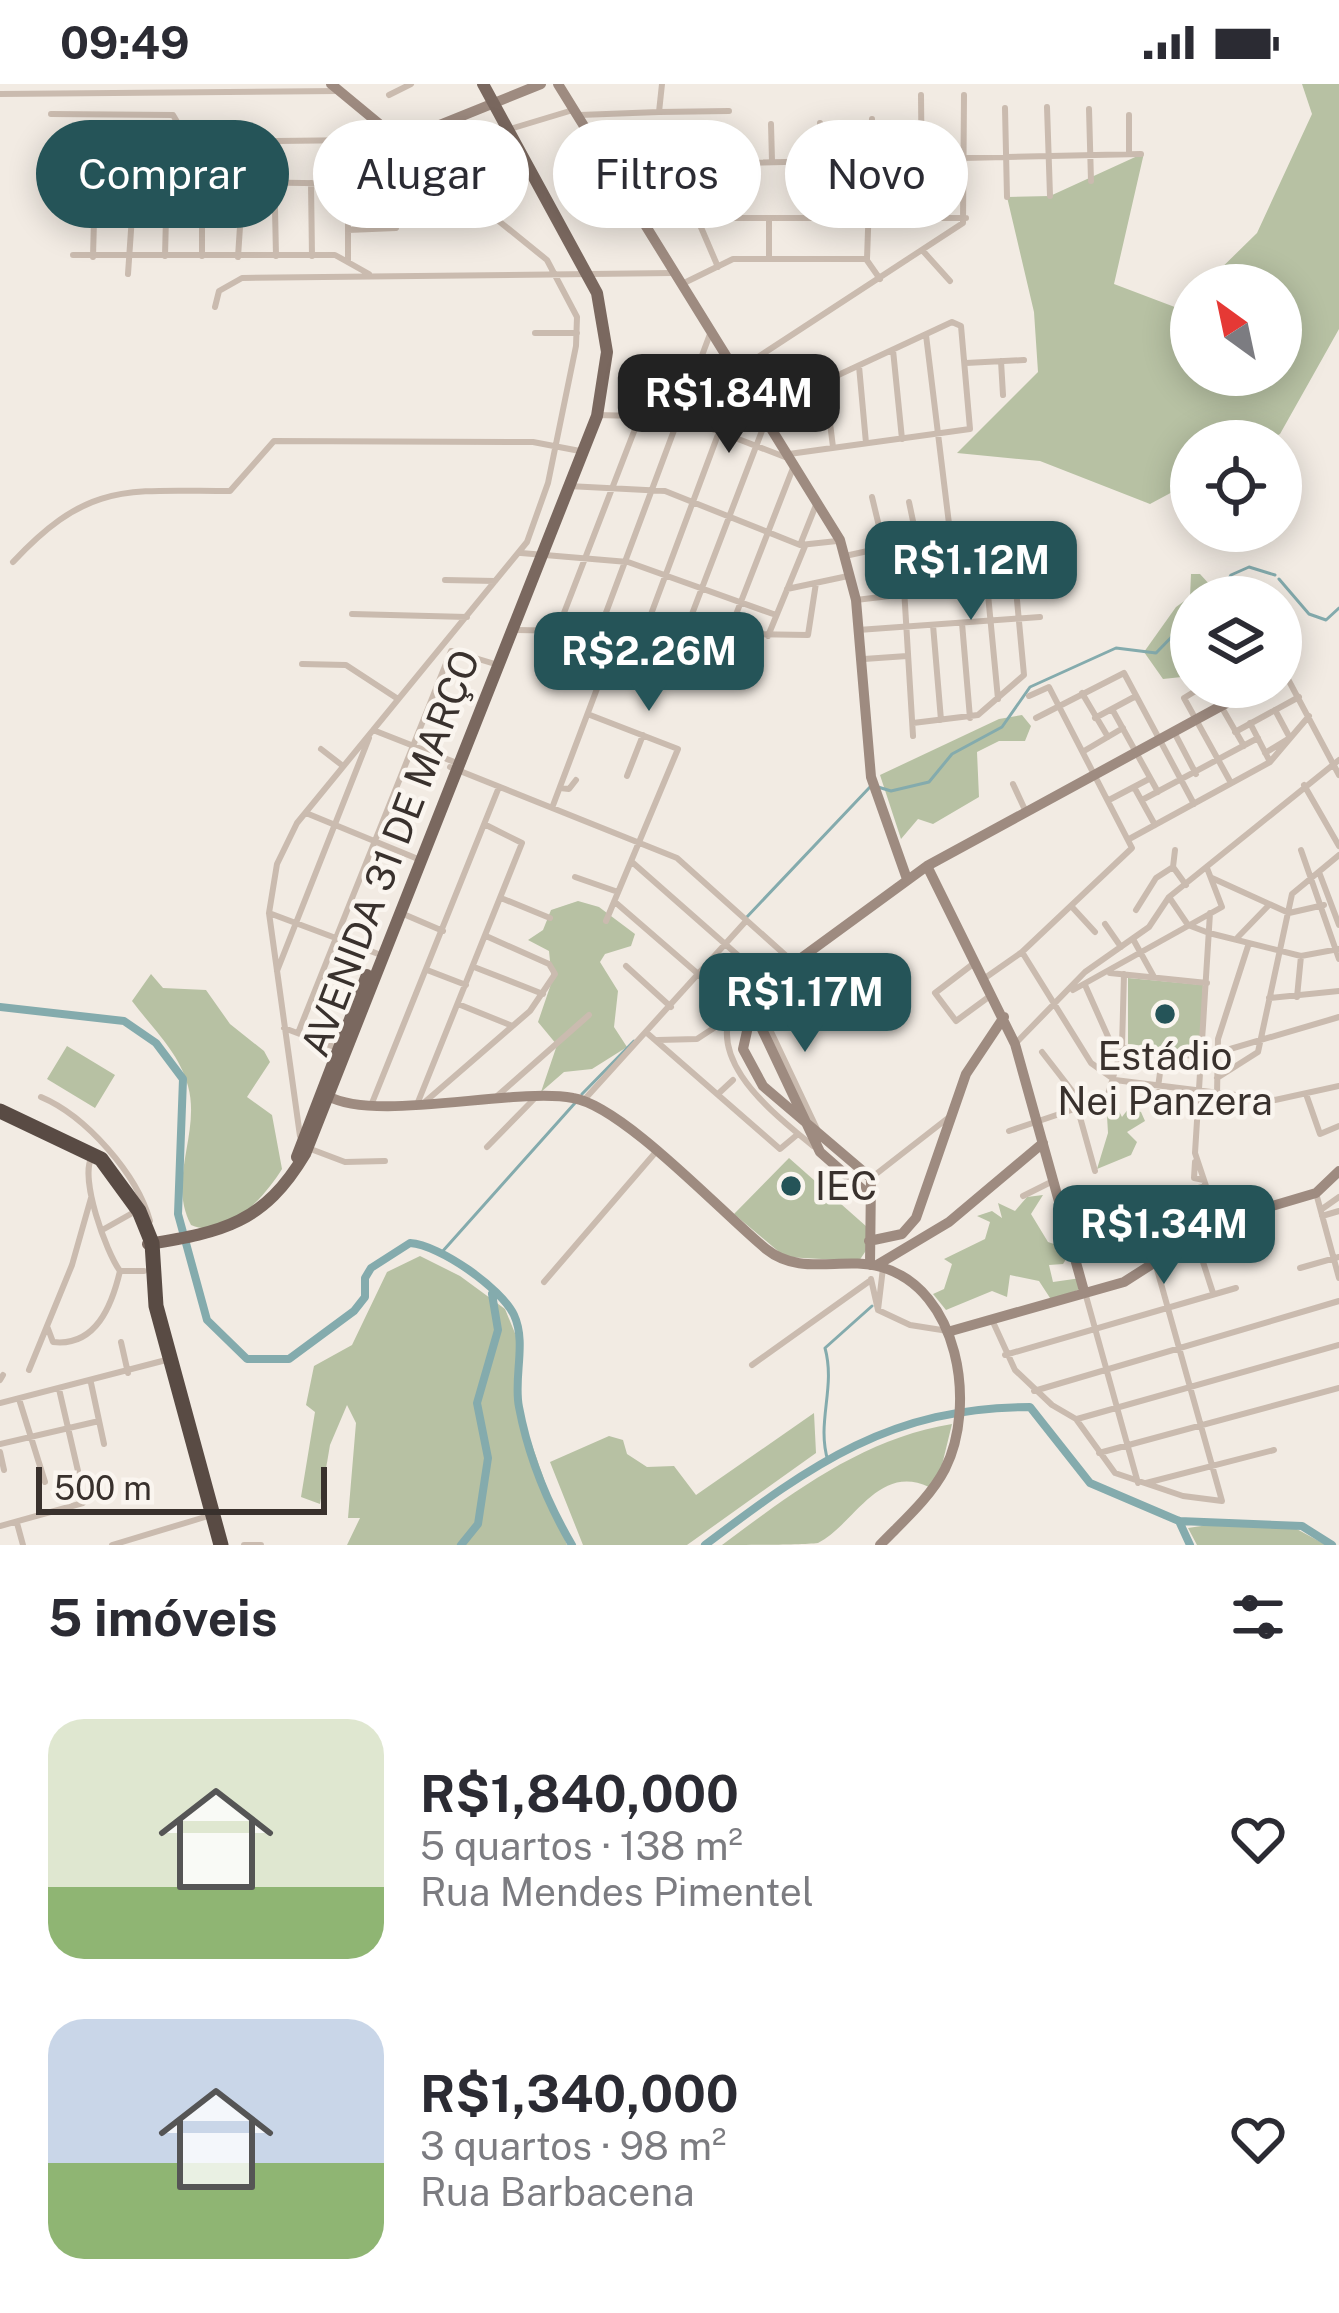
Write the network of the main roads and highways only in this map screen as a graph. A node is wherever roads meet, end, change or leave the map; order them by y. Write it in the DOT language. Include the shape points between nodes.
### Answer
graph roads {
  1 [pos="483,84"];
  2 [pos="494,105"];
  3 [pos="550,209"];
  4 [pos="416,858"];
  5 [pos="379,954"];
  6 [pos="355,1017"];
  7 [pos="329,1078"];
  8 [pos="344,1102"];
  9 [pos="0,1111"];
  10 [pos="317,1115"];
  11 [pos="152,1247"];
  12 [pos="167,1360"];
  13 [pos="216,1545"];
  1 -- 2 [label="main road, AVENIDA 31 DE MARÇO"];
  2 -- 3 [label="main road, AVENIDA 31 DE MARÇO"];
  2 -- 3 [label="main road, AVENIDA 31 DE MARÇO"];
  3 -- 4 [label="main road, AVENIDA 31 DE MARÇO" via="602,323 602,384 541,557"];
  4 -- 5 [label="main road, AVENIDA 31 DE MARÇO"];
  4 -- 5 [label="main road, AVENIDA 31 DE MARÇO"];
  5 -- 6 [label="main road, AVENIDA 31 DE MARÇO"];
  6 -- 7 [label="main road, AVENIDA 31 DE MARÇO"];
  6 -- 7 [label="main road, AVENIDA 31 DE MARÇO"];
  7 -- 10 [label="main road, AVENIDA 31 DE MARÇO"];
  7 -- 10 [label="main road, AVENIDA 31 DE MARÇO"];
  8 -- 10 [label="main road"];
  9 -- 11 [label="highway" via="94,1154 139,1211"];
  10 -- 11 [label="main road, AVENIDA 31 DE MARÇO" via="289,1181 255,1214"];
  11 -- 12 [label="highway" via="150,1283"];
  12 -- 13 [label="highway"];
  12 -- 13 [label="highway"];
}
